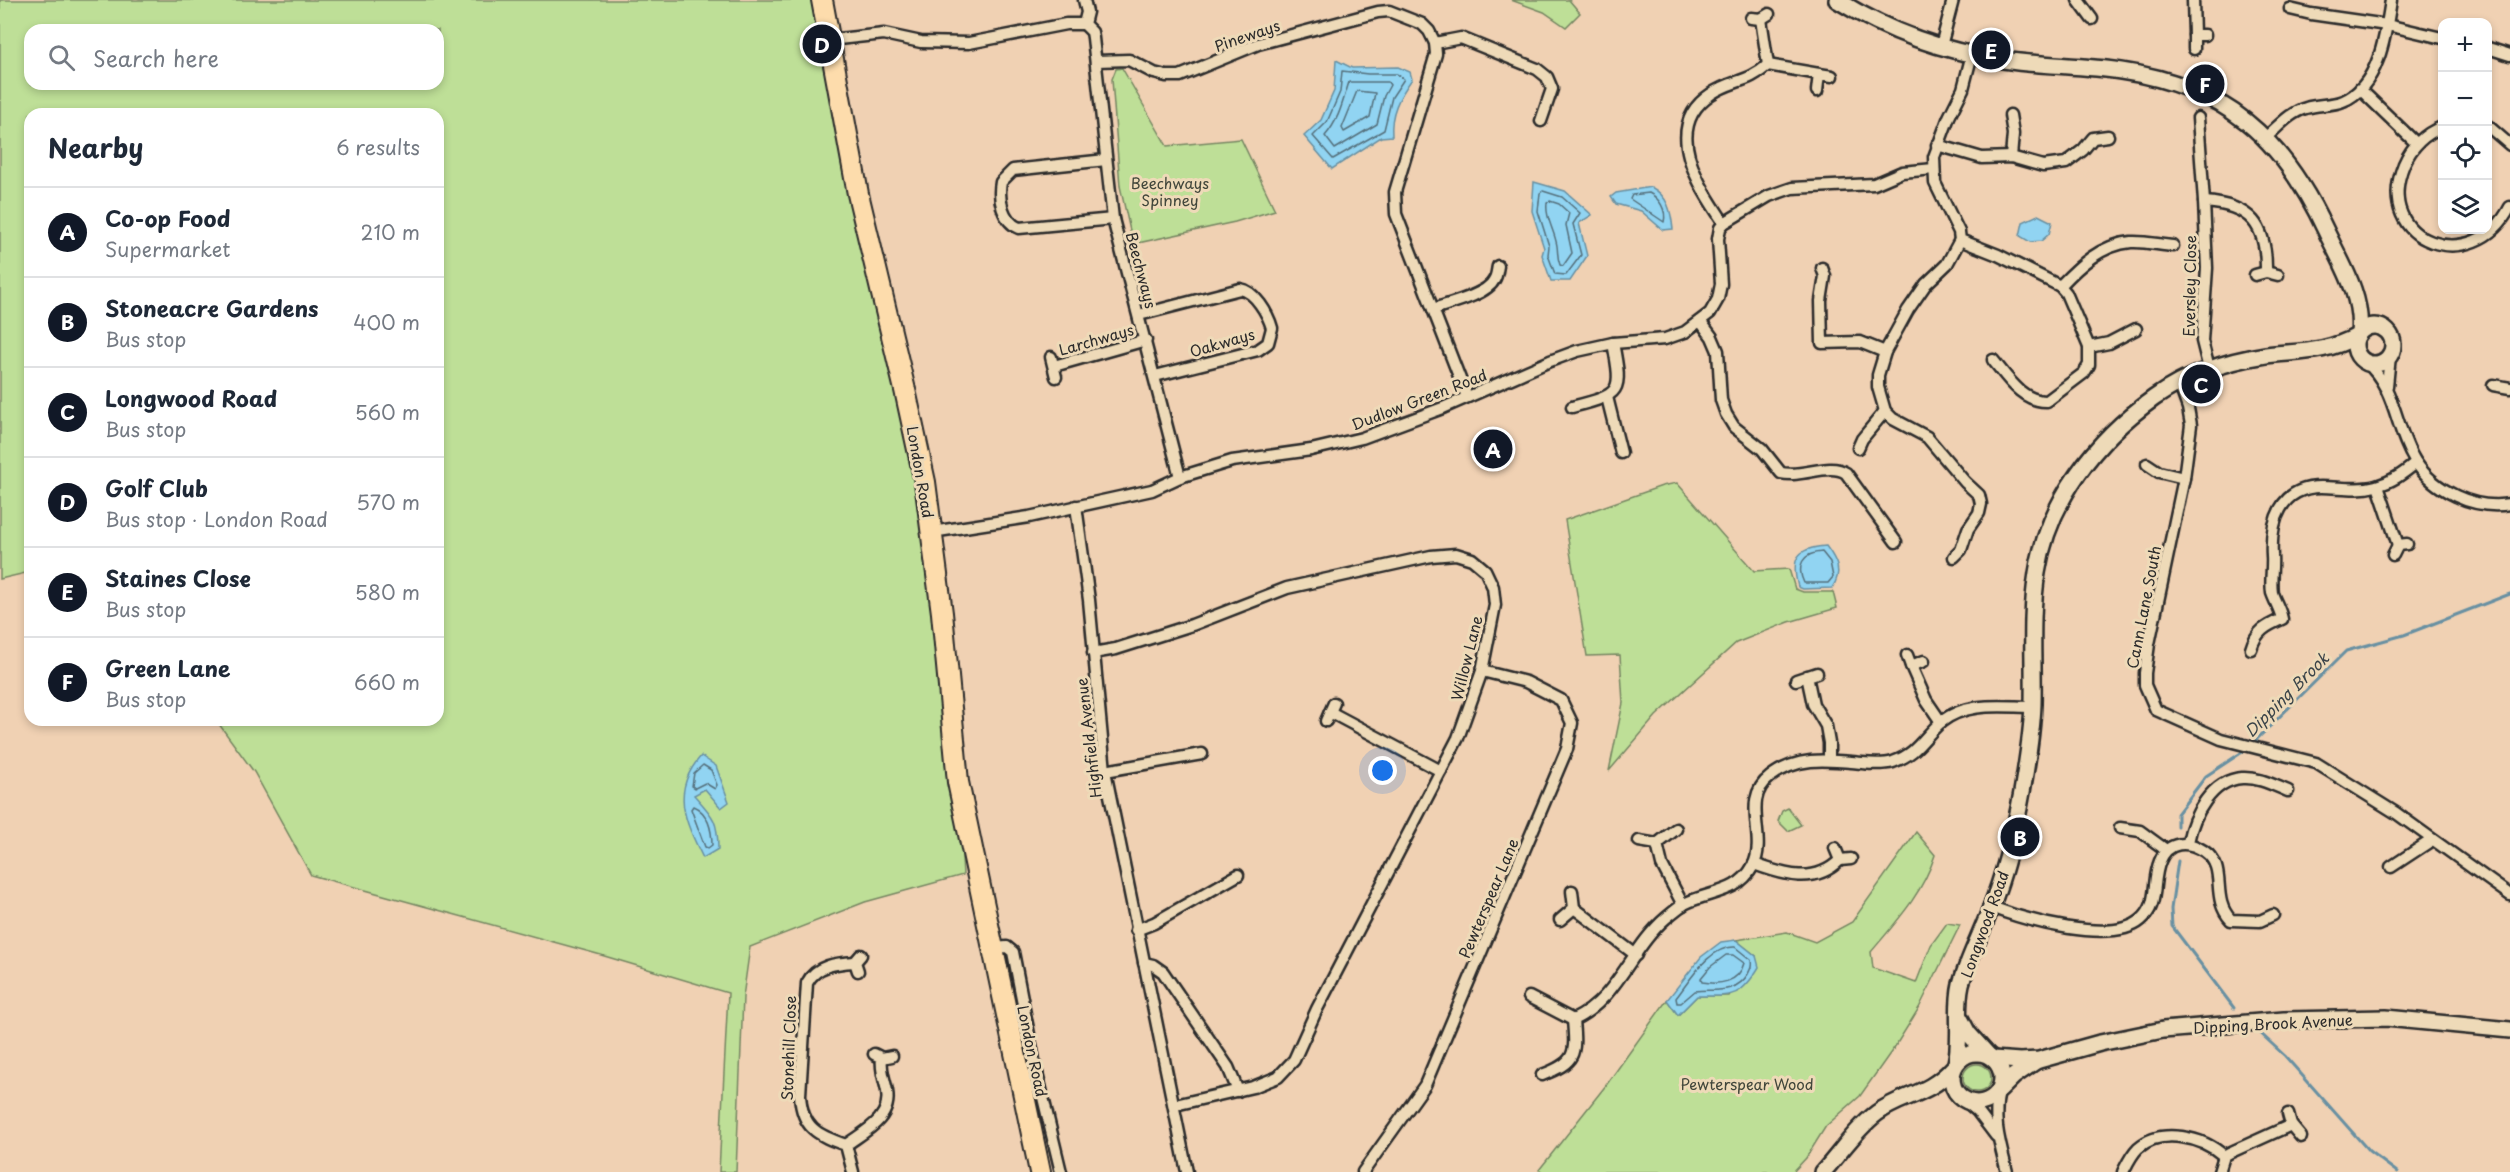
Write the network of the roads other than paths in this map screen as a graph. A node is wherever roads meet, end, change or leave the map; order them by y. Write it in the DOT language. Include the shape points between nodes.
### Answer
graph roads {
  1 [pos="822,0"];
  2 [pos="1084,0"];
  3 [pos="1837,0"];
  4 [pos="1953,0"];
  5 [pos="2078,0"];
  6 [pos="2193,0"];
  7 [pos="2391,0"];
  8 [pos="2290,9"];
  9 [pos="1760,17"];
  10 [pos="2092,19"];
  11 [pos="1084,24"];
  12 [pos="2387,25"];
  13 [pos="2438,37"];
  14 [pos="829,40"];
  15 [pos="1435,43"];
  16 [pos="1941,46"];
  17 [pos="2194,49"];
  18 [pos="2492,50"];
  19 [pos="1972,54"];
  20 [pos="2510,55"];
  21 [pos="1096,61"];
  22 [pos="1768,65"];
  23 [pos="1819,74"];
  24 [pos="1832,76"];
  25 [pos="2360,89"];
  26 [pos="1817,91"];
  27 [pos="2010,115"];
  28 [pos="2198,118"];
  29 [pos="1541,121"];
  30 [pos="2438,129"];
  31 [pos="2492,130"];
  32 [pos="2108,136"];
  33 [pos="2265,138"];
  34 [pos="2416,143"];
  35 [pos="1937,145"];
  36 [pos="2510,145"];
  37 [pos="2011,157"];
  38 [pos="1106,160"];
  39 [pos="1934,169"];
  40 [pos="2204,202"];
  41 [pos="2510,207"];
  42 [pos="1113,219"];
  43 [pos="1724,224"];
  44 [pos="1960,240"];
  45 [pos="2174,246"];
  46 [pos="1498,266"];
  47 [pos="1822,267"];
  48 [pos="2266,272"];
  49 [pos="2255,275"];
  50 [pos="2278,275"];
  51 [pos="2060,286"];
  52 [pos="2355,295"];
  53 [pos="1433,309"];
  54 [pos="1139,315"];
  55 [pos="1701,322"];
  56 [pos="2385,328"];
  57 [pos="2136,329"];
  58 [pos="2358,334"];
  59 [pos="1146,340"];
  60 [pos="1613,343"];
  61 [pos="2089,347"];
  62 [pos="2318,351"];
  63 [pos="1885,352"];
  64 [pos="2390,356"];
  65 [pos="1993,360"];
  66 [pos="2364,361"];
  67 [pos="1054,367"];
  68 [pos="2209,369"];
  69 [pos="1155,376"];
  70 [pos="2179,383"];
  71 [pos="2493,385"];
  72 [pos="2510,388"];
  73 [pos="2387,389"];
  74 [pos="1467,397"];
  75 [pos="1607,397"];
  76 [pos="1572,407"];
  77 [pos="1885,411"];
  78 [pos="1858,448"];
  79 [pos="1622,453"];
  80 [pos="2416,463"];
  81 [pos="2147,464"];
  82 [pos="1180,477"];
  83 [pos="2184,478"];
  84 [pos="2378,486"];
  85 [pos="2510,504"];
  86 [pos="1076,506"];
  87 [pos="932,532"];
  88 [pos="1896,542"];
  89 [pos="2399,548"];
  90 [pos="1954,557"];
  91 [pos="2251,649"];
  92 [pos="1093,653"];
  93 [pos="1924,660"];
  94 [pos="1482,671"];
  95 [pos="1796,680"];
  96 [pos="2033,707"];
  97 [pos="1330,712"];
  98 [pos="1941,722"];
  99 [pos="1202,754"];
  100 [pos="1829,760"];
  101 [pos="1105,771"];
  102 [pos="1441,771"];
  103 [pos="2288,791"];
  104 [pos="2120,828"];
  105 [pos="1676,829"];
  106 [pos="2432,840"];
  107 [pos="1638,841"];
  108 [pos="2188,842"];
  109 [pos="1657,844"];
  110 [pos="1835,848"];
  111 [pos="2166,850"];
  112 [pos="1754,864"];
  113 [pos="2391,867"];
  114 [pos="1238,875"];
  115 [pos="1572,891"];
  116 [pos="2510,895"];
  117 [pos="1683,905"];
  118 [pos="1991,907"];
  119 [pos="1574,908"];
  120 [pos="2273,915"];
  121 [pos="1560,920"];
  122 [pos="1136,930"];
  123 [pos="992,948"];
  124 [pos="1635,956"];
  125 [pos="858,963"];
  126 [pos="1144,963"];
  127 [pos="1529,997"];
  128 [pos="1960,1018"];
  129 [pos="1573,1020"];
  130 [pos="2510,1030"];
  131 [pos="883,1056"];
  132 [pos="1991,1057"];
  133 [pos="2038,1060"];
  134 [pos="1955,1066"];
  135 [pos="1542,1075"];
  136 [pos="1238,1091"];
  137 [pos="1999,1091"];
  138 [pos="1916,1096"];
  139 [pos="1962,1099"];
  140 [pos="1174,1105"];
  141 [pos="2301,1137"];
  142 [pos="1998,1139"];
  143 [pos="846,1145"];
  144 [pos="2224,1156"];
  145 [pos="853,1172"];
  146 [pos="1040,1172"];
  147 [pos="1061,1172"];
  148 [pos="1187,1172"];
  149 [pos="1364,1172"];
  150 [pos="1823,1172"];
  151 [pos="2007,1172"];
  152 [pos="2122,1172"];
  153 [pos="2219,1172"];
  1 -- 14 [label="highway, London Road"];
  2 -- 11 [label="street, Beechways"];
  3 -- 16 [label="street" via="1877,22"];
  4 -- 16 [label="street"];
  5 -- 10 [label="street"];
  6 -- 17 [label="street" via="2200,35"];
  7 -- 12 [label="street"];
  8 -- 12 [label="street"];
  9 -- 22 [label="street"];
  11 -- 14 [label="street" via="969,43 921,42 884,34"];
  11 -- 21 [label="street, Beechways" via="1092,32"];
  12 -- 13 [label="street"];
  12 -- 25 [label="street" via="2375,66"];
  14 -- 87 [label="highway, London Road" via="858,194 910,413"];
  15 -- 21 [label="street, Pineways" via="1422,24 1389,11 1258,44 1180,76 1154,73 1129,60"];
  15 -- 29 [label="street" via="1461,38 1537,69 1547,77 1552,89"];
  15 -- 53 [label="street" via="1434,67 1394,202"];
  16 -- 19 [label="street"];
  18 -- 20 [label="street"];
  19 -- 33 [label="street" via="2157,77 2211,98"];
  19 -- 35 [label="street" via="1963,89"];
  21 -- 38 [label="street, Beechways"];
  22 -- 23 [label="street"];
  22 -- 43 [label="street" via="1752,78 1711,94 1695,109 1688,129 1687,148 1695,176"];
  23 -- 24 [label="street"];
  23 -- 26 [label="street"];
  25 -- 33 [label="street" via="2340,103 2298,111"];
  25 -- 34 [label="street"];
  27 -- 37 [label="street"];
  28 -- 40 [label="street, Eversley Close"];
  30 -- 34 [label="street"];
  31 -- 36 [label="street"];
  32 -- 37 [label="street" via="2093,138 2066,163 2043,166"];
  33 -- 52 [label="street" via="2295,174"];
  34 -- 41 [label="street" via="2403,168 2398,198 2405,221 2423,239 2445,245 2476,241 2498,225"];
  35 -- 37 [label="street" via="1982,158"];
  35 -- 39 [label="street"];
  38 -- 42 [label="street, Beechways"];
  38 -- 42 [label="street" via="1013,170 1001,182 1002,205 1010,223 1019,228"];
  39 -- 43 [label="street" via="1902,172 1874,184 1792,188 1769,196"];
  39 -- 44 [label="street" via="1935,183"];
  40 -- 48 [label="street" via="2233,207 2252,218 2263,237"];
  40 -- 68 [label="street, Eversley Close" via="2207,268 2202,341"];
  42 -- 54 [label="street, Beechways"];
  43 -- 55 [label="street, Dudlow Green Road" via="1718,239 1722,284 1710,314"];
  44 -- 51 [label="street"];
  44 -- 63 [label="street" via="1947,264 1926,284 1908,310"];
  45 -- 51 [label="street" via="2139,242 2114,246 2084,262"];
  46 -- 53 [label="street" via="1490,286"];
  47 -- 63 [label="street" via="1825,276 1821,347 1860,342"];
  48 -- 49 [label="street"];
  48 -- 50 [label="street"];
  51 -- 61 [label="street"];
  52 -- 56 [label="street"];
  52 -- 58 [label="street" via="2360,311"];
  53 -- 74 [label="street"];
  54 -- 59 [label="street, Beechways"];
  54 -- 69 [label="street, Oakways" via="1240,288 1254,297 1272,328 1269,343 1257,350"];
  55 -- 60 [label="street, Dudlow Green Road" via="1665,339"];
  55 -- 88 [label="street" via="1718,351 1721,399 1726,414 1734,427 1762,449 1779,479 1839,468"];
  56 -- 58 [label="street" via="2374,325"];
  56 -- 64 [label="street" via="2394,344"];
  57 -- 61 [label="street" via="2109,343"];
  58 -- 62 [label="street, Longwood Road" via="2333,348"];
  58 -- 66 [label="street" via="2356,352"];
  59 -- 67 [label="street, Larchways"];
  59 -- 69 [label="street, Beechways"];
  60 -- 74 [label="street, Dudlow Green Road" via="1550,361"];
  60 -- 75 [label="street" via="1620,375 1617,389"];
  61 -- 65 [label="street" via="2091,356 2084,373 2047,402 2027,397"];
  62 -- 66 [label="street, Longwood Road"];
  62 -- 68 [label="street, Longwood Road" via="2257,357"];
  63 -- 77 [label="street" via="1878,381"];
  64 -- 66 [label="street" via="2381,363"];
  64 -- 73 [label="street"];
  66 -- 73 [label="street"];
  68 -- 70 [label="street, Longwood Road"];
  69 -- 82 [label="street, Beechways"];
  70 -- 83 [label="street, Cann Lane South" via="2190,416"];
  70 -- 96 [label="street, Longwood Road" via="2126,420 2079,470 2060,502 2037,572 2032,636"];
  71 -- 72 [label="street"];
  73 -- 80 [label="street"];
  74 -- 82 [label="street, Dudlow Green Road" via="1362,438 1233,461"];
  75 -- 76 [label="street"];
  75 -- 79 [label="street"];
  77 -- 78 [label="street"];
  77 -- 90 [label="street" via="1927,437 1978,495 1982,504 1979,513"];
  80 -- 84 [label="street"];
  80 -- 85 [label="street" via="2459,498 2481,504"];
  81 -- 83 [label="street" via="2153,470"];
  82 -- 86 [label="street, Dudlow Green Road" via="1152,490"];
  83 -- 106 [label="street, Cann Lane South" via="2149,644 2145,685 2156,710 2220,739 2316,763"];
  84 -- 89 [label="street"];
  84 -- 91 [label="street" via="2309,488 2289,498 2279,509 2271,540 2272,585 2282,619 2265,626"];
  86 -- 87 [label="street, Dudlow Green Road"];
  86 -- 92 [label="street, Highfield Avenue"];
  87 -- 123 [label="highway, London Road" via="958,782"];
  92 -- 94 [label="street, Willow Lane" via="1192,625 1287,588 1456,554 1479,564 1491,578 1495,605"];
  92 -- 101 [label="street, Highfield Avenue"];
  93 -- 98 [label="street" via="1909,660 1926,700"];
  94 -- 102 [label="street, Willow Lane" via="1458,738"];
  94 -- 149 [label="street, Pewterspear Lane" via="1526,682 1561,700 1572,723 1568,749 1425,1085"];
  95 -- 100 [label="street" via="1812,675 1813,704 1826,726"];
  96 -- 98 [label="street" via="1977,707"];
  96 -- 118 [label="street, Longwood Road" via="2012,843"];
  97 -- 102 [label="street"];
  98 -- 100 [label="street" via="1912,754 1891,763"];
  99 -- 101 [label="street"];
  100 -- 112 [label="street" via="1799,762 1769,778 1761,787 1755,800 1759,845"];
  101 -- 122 [label="street, Highfield Avenue"];
  102 -- 136 [label="street, Willow Lane" via="1290,1066 1270,1080"];
  103 -- 108 [label="street" via="2257,779 2228,782 2201,807 2191,825"];
  104 -- 111 [label="street" via="2140,831"];
  105 -- 109 [label="street"];
  106 -- 113 [label="street"];
  106 -- 116 [label="street, Cann Lane South"];
  107 -- 109 [label="street"];
  108 -- 111 [label="street"];
  108 -- 120 [label="street" via="2206,852 2218,869 2218,896 2231,920 2260,921"];
  109 -- 117 [label="street" via="1662,865"];
  110 -- 112 [label="street" via="1846,860 1827,871 1804,876"];
  111 -- 118 [label="street" via="2159,861 2156,894 2150,910 2133,927 2101,932 2034,920"];
  112 -- 117 [label="street" via="1730,889"];
  114 -- 122 [label="street"];
  115 -- 119 [label="street"];
  117 -- 124 [label="street" via="1653,931"];
  118 -- 128 [label="street, Longwood Road" via="1960,988"];
  119 -- 121 [label="street"];
  119 -- 124 [label="street"];
  122 -- 126 [label="street, Highfield Avenue"];
  123 -- 146 [label="highway, London Road"];
  123 -- 147 [label="street, London Road" via="1007,947 1013,952"];
  124 -- 129 [label="street" via="1597,1006"];
  125 -- 143 [label="street, Stonehill Close" via="834,965 814,973 804,996 802,1111 813,1130"];
  126 -- 136 [label="street" via="1162,972 1228,1067"];
  126 -- 140 [label="street, Highfield Avenue"];
  127 -- 129 [label="street"];
  128 -- 132 [label="street"];
  128 -- 134 [label="street, Longwood Road"];
  129 -- 135 [label="street" via="1574,1049 1569,1060 1563,1067"];
  130 -- 133 [label="street, Dipping Brook Avenue" via="2386,1018 2284,1020 2163,1030"];
  131 -- 143 [label="street" via="887,1108 876,1123"];
  132 -- 133 [label="street, Dipping Brook Avenue"];
  132 -- 134 [label="street" via="1966,1055"];
  132 -- 137 [label="street" via="2003,1077"];
  133 -- 137 [label="street, Dipping Brook Avenue"];
  134 -- 138 [label="street"];
  134 -- 139 [label="street" via="1952,1084"];
  136 -- 140 [label="street"];
  137 -- 139 [label="street" via="1987,1102 1978,1104"];
  137 -- 142 [label="street" via="1995,1113"];
  138 -- 139 [label="street" via="1932,1094"];
  138 -- 150 [label="street" via="1879,1112"];
  139 -- 142 [label="street" via="1977,1111"];
  140 -- 148 [label="street, Highfield Avenue"];
  141 -- 144 [label="street" via="2290,1120 2258,1141"];
  142 -- 151 [label="street"];
  143 -- 145 [label="street"];
  144 -- 152 [label="street" via="2201,1142 2158,1138 2139,1148"];
  144 -- 153 [label="street"];
}
